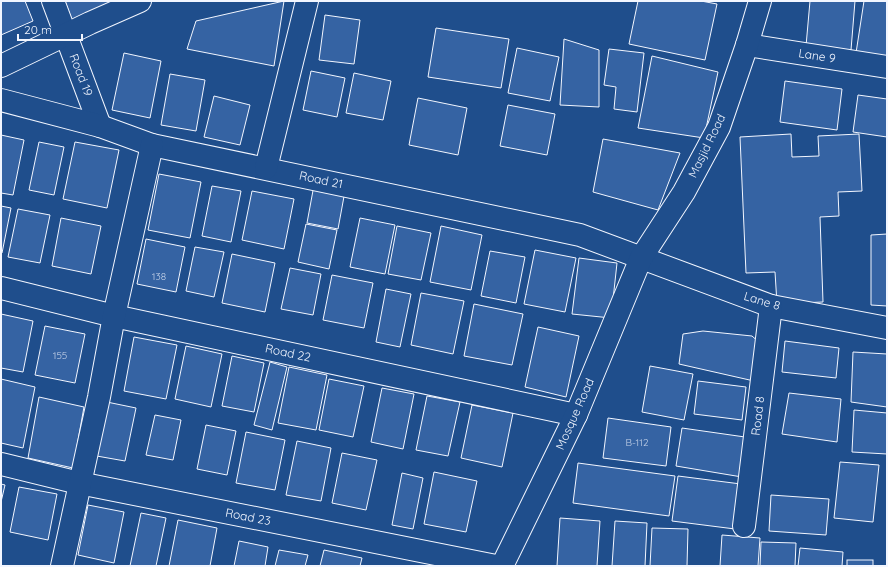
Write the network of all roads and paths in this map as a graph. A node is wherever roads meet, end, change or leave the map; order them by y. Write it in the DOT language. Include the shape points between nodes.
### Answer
graph roads {
  1 [pos="53,1"];
  2 [pos="140,1"];
  3 [pos="307,1"];
  4 [pos="760,1"];
  5 [pos="66,35"];
  6 [pos="747,45"];
  7 [pos="1,66"];
  8 [pos="887,67"];
  9 [pos="1,100"];
  10 [pos="100,126"];
  11 [pos="152,145"];
  12 [pos="266,168"];
  13 [pos="641,258"];
  14 [pos="1,288"];
  15 [pos="771,306"];
  16 [pos="114,316"];
  17 [pos="887,328"];
  18 [pos="576,415"];
  19 [pos="1,464"];
  20 [pos="79,483"];
  21 [pos="744,526"];
  22 [pos="62,566"];
  23 [pos="496,566"];
  24 [pos="502,566"];
  1 -- 5 [label="street, Road 19"];
  2 -- 5 [label="street"];
  3 -- 12 [label="street"];
  4 -- 6 [label="street, Masjid Road"];
  5 -- 7 [label="street"];
  5 -- 10 [label="street, Road 19"];
  6 -- 8 [label="street, Lane 9"];
  6 -- 13 [label="street, Masjid Road" via="719,127 684,192"];
  9 -- 10 [label="street, Road 21"];
  10 -- 11 [label="street, Road 21"];
  11 -- 12 [label="street, Road 21"];
  11 -- 16 [label="street"];
  12 -- 13 [label="street, Road 21" via="580,235"];
  13 -- 15 [label="street, Lane 8"];
  13 -- 18 [label="street, Mosque Road"];
  14 -- 16 [label="street, Road 22"];
  15 -- 17 [label="street, Lane 8"];
  15 -- 21 [label="street, Road 8"];
  16 -- 18 [label="street, Road 22"];
  16 -- 20 [label="street"];
  18 -- 24 [label="street, Mosque Road"];
  19 -- 20 [label="street, Road 23"];
  20 -- 22 [label="street"];
  20 -- 23 [label="street, Road 23"];
}
